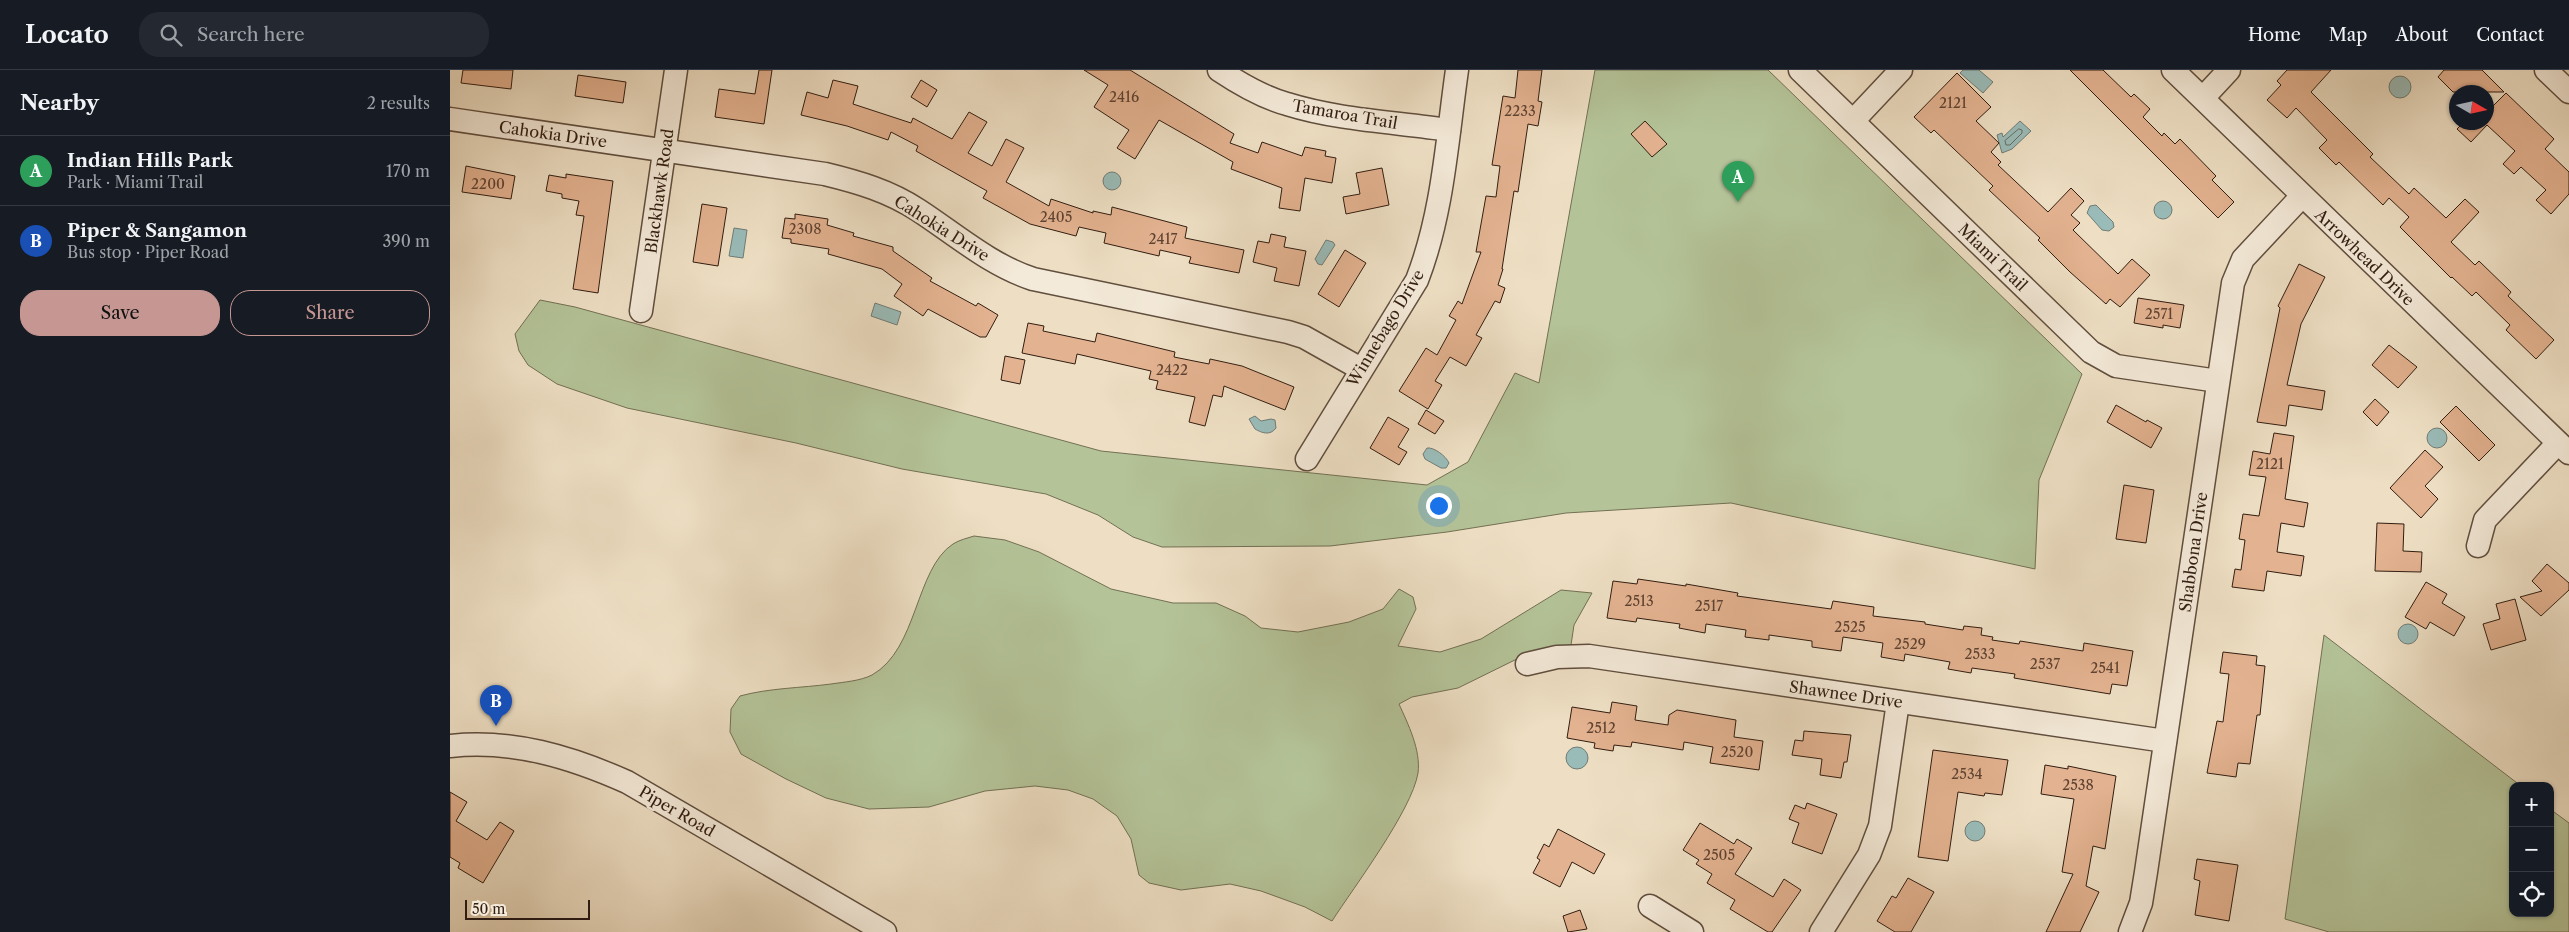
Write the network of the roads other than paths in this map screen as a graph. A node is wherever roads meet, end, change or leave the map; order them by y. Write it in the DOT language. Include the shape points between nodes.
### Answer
graph roads {
  1 [pos="676,70"];
  2 [pos="1219,70"];
  3 [pos="1457,70"];
  4 [pos="1800,70"];
  5 [pos="1900,70"];
  6 [pos="2173,70"];
  7 [pos="2230,70"];
  8 [pos="2546,70"];
  9 [pos="2569,92"];
  10 [pos="2203,98"];
  11 [pos="450,119"];
  12 [pos="1853,121"];
  13 [pos="1449,130"];
  14 [pos="664,150"];
  15 [pos="2302,196"];
  16 [pos="641,311"];
  17 [pos="1361,369"];
  18 [pos="2218,381"];
  19 [pos="2563,448"];
  20 [pos="1307,459"];
  21 [pos="2478,546"];
  22 [pos="1527,664"];
  23 [pos="1898,702"];
  24 [pos="2165,741"];
  25 [pos="450,746"];
  26 [pos="1650,906"];
  27 [pos="885,932"];
  28 [pos="1692,932"];
  29 [pos="1821,932"];
  30 [pos="2130,932"];
  1 -- 14 [label="street, Blackhawk Road"];
  2 -- 13 [label="street, Tamaroa Trail" via="1241,84 1286,104 1312,111"];
  3 -- 13 [label="street, Winnebago Drive"];
  4 -- 12 [label="street, Miami Trail"];
  5 -- 12 [label="street"];
  6 -- 10 [label="street, Arrowhead Drive"];
  7 -- 10 [label="street"];
  8 -- 9 [label="street"];
  10 -- 15 [label="street, Arrowhead Drive"];
  11 -- 14 [label="street, Cahokia Drive"];
  12 -- 18 [label="street, Miami Trail" via="2091,352 2116,366"];
  13 -- 17 [label="street, Winnebago Drive" via="1429,250 1417,280"];
  14 -- 16 [label="street, Blackhawk Road"];
  14 -- 17 [label="street, Cahokia Drive" via="853,180 917,209 1010,272 1304,336"];
  15 -- 18 [label="street, Shabbona Drive" via="2242,259 2233,283"];
  15 -- 19 [label="street, Arrowhead Drive"];
  17 -- 20 [label="street, Winnebago Drive"];
  18 -- 24 [label="street, Shabbona Drive"];
  19 -- 21 [label="street, Arrowhead Drive" via="2485,520"];
  22 -- 23 [label="street, Shawnee Drive" via="1557,657 1589,656"];
  23 -- 24 [label="street, Shawnee Drive"];
  23 -- 29 [label="street" via="1880,826 1869,855"];
  24 -- 30 [label="street, Shabbona Drive" via="2141,903"];
  25 -- 27 [label="street, Piper Road" via="516,747 568,758 602,771 627,782"];
  26 -- 28 [label="street"];
}
